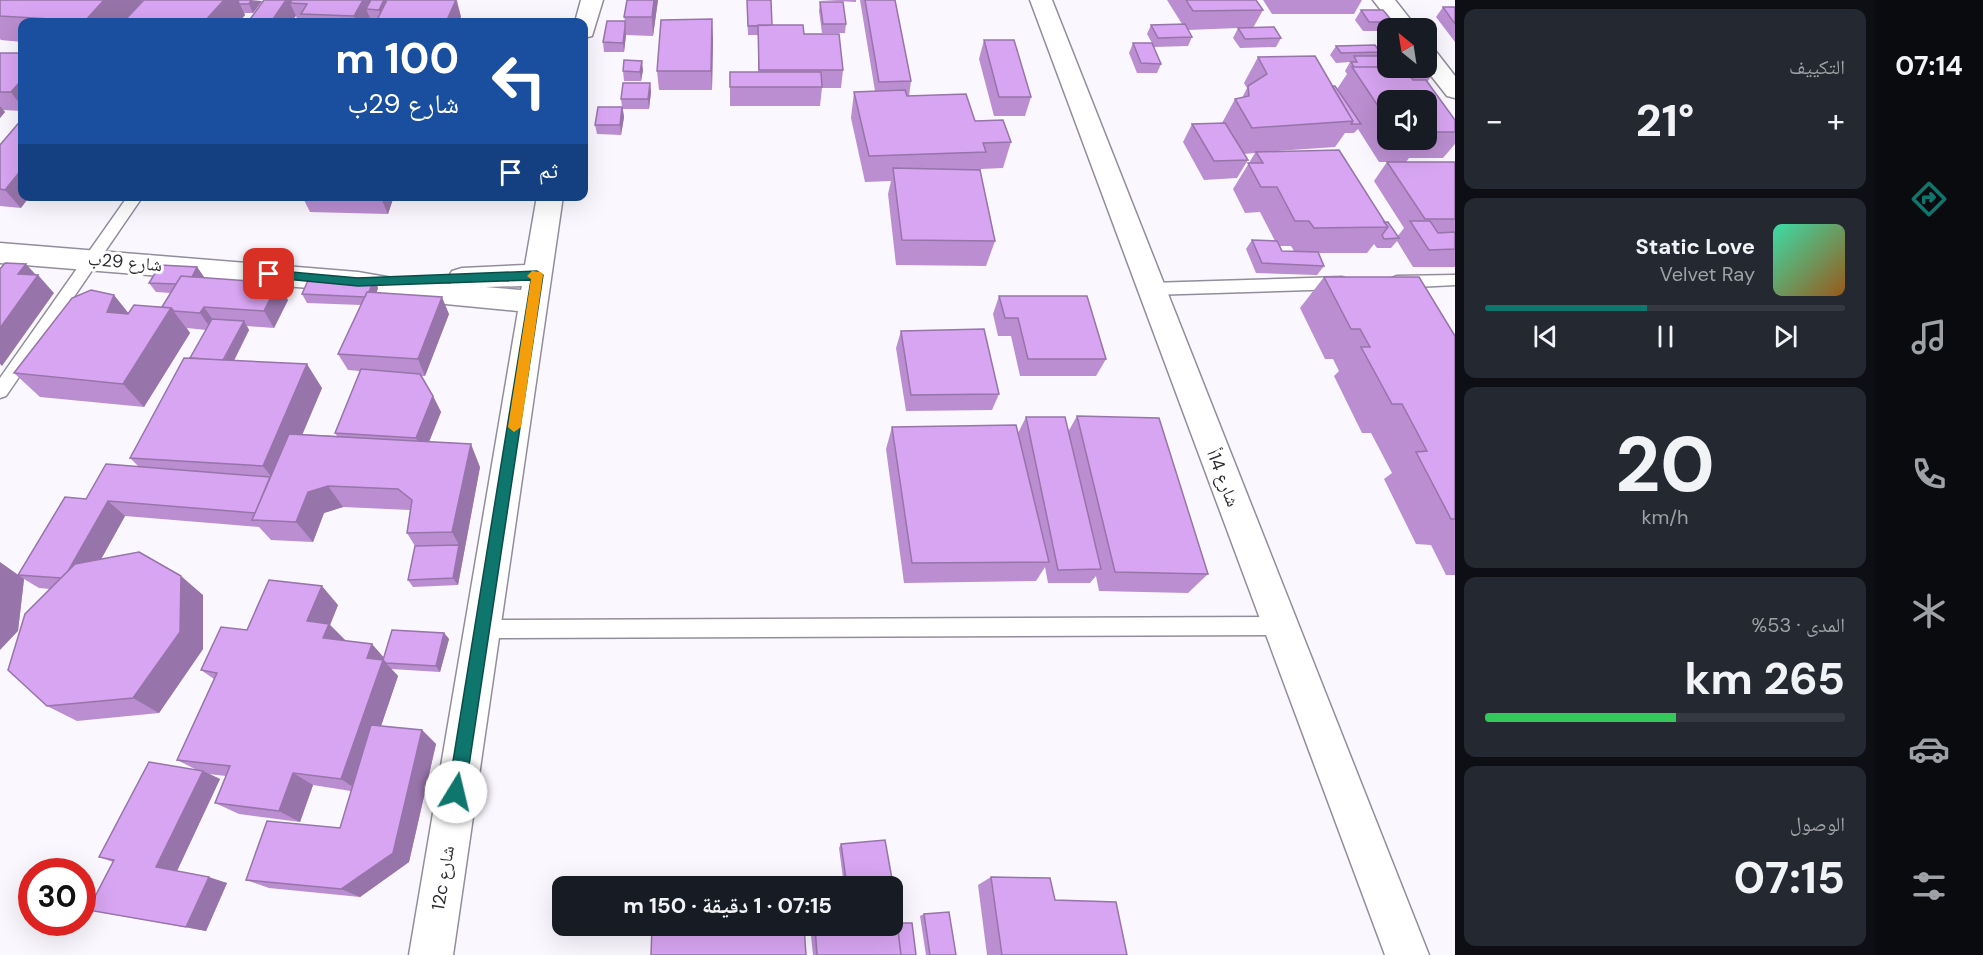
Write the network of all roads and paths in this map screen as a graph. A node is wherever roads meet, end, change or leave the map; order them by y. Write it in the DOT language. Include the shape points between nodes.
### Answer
graph roads {
  1 [pos="573,0"];
  2 [pos="592,0"];
  3 [pos="1036,0"];
  4 [pos="1384,0"];
  5 [pos="572,18"];
  6 [pos="587,18"];
  7 [pos="1399,18"];
  8 [pos="1437,68"];
  9 [pos="1455,91"];
  10 [pos="133,201"];
  11 [pos="549,201"];
  12 [pos="0,254"];
  13 [pos="92,259"];
  14 [pos="1455,280"];
  15 [pos="1384,282"];
  16 [pos="1361,283"];
  17 [pos="536,289"];
  18 [pos="1150,289"];
  19 [pos="0,391"];
  20 [pos="1281,626"];
  21 [pos="482,629"];
  22 [pos="431,955"];
  23 [pos="1407,955"];
  1 -- 5 [label="street"];
  2 -- 6 [label="street"];
  3 -- 18 [label="street, شارع 14أ"];
  4 -- 7 [label="street"];
  8 -- 9 [label="street"];
  10 -- 13 [label="lane"];
  11 -- 17 [label="street, 12c شارع"];
  12 -- 13 [label="street, شارع 29ب"];
  13 -- 17 [label="street, شارع 29ب" via="358,282 404,290"];
  13 -- 19 [label="lane"];
  14 -- 15 [label="lane"];
  16 -- 18 [label="lane"];
  17 -- 21 [label="street, 12c شارع"];
  18 -- 20 [label="street, شارع 14أ"];
  20 -- 21 [label="lane"];
  20 -- 23 [label="street, شارع 14أ"];
  21 -- 22 [label="street, 12c شارع"];
}
